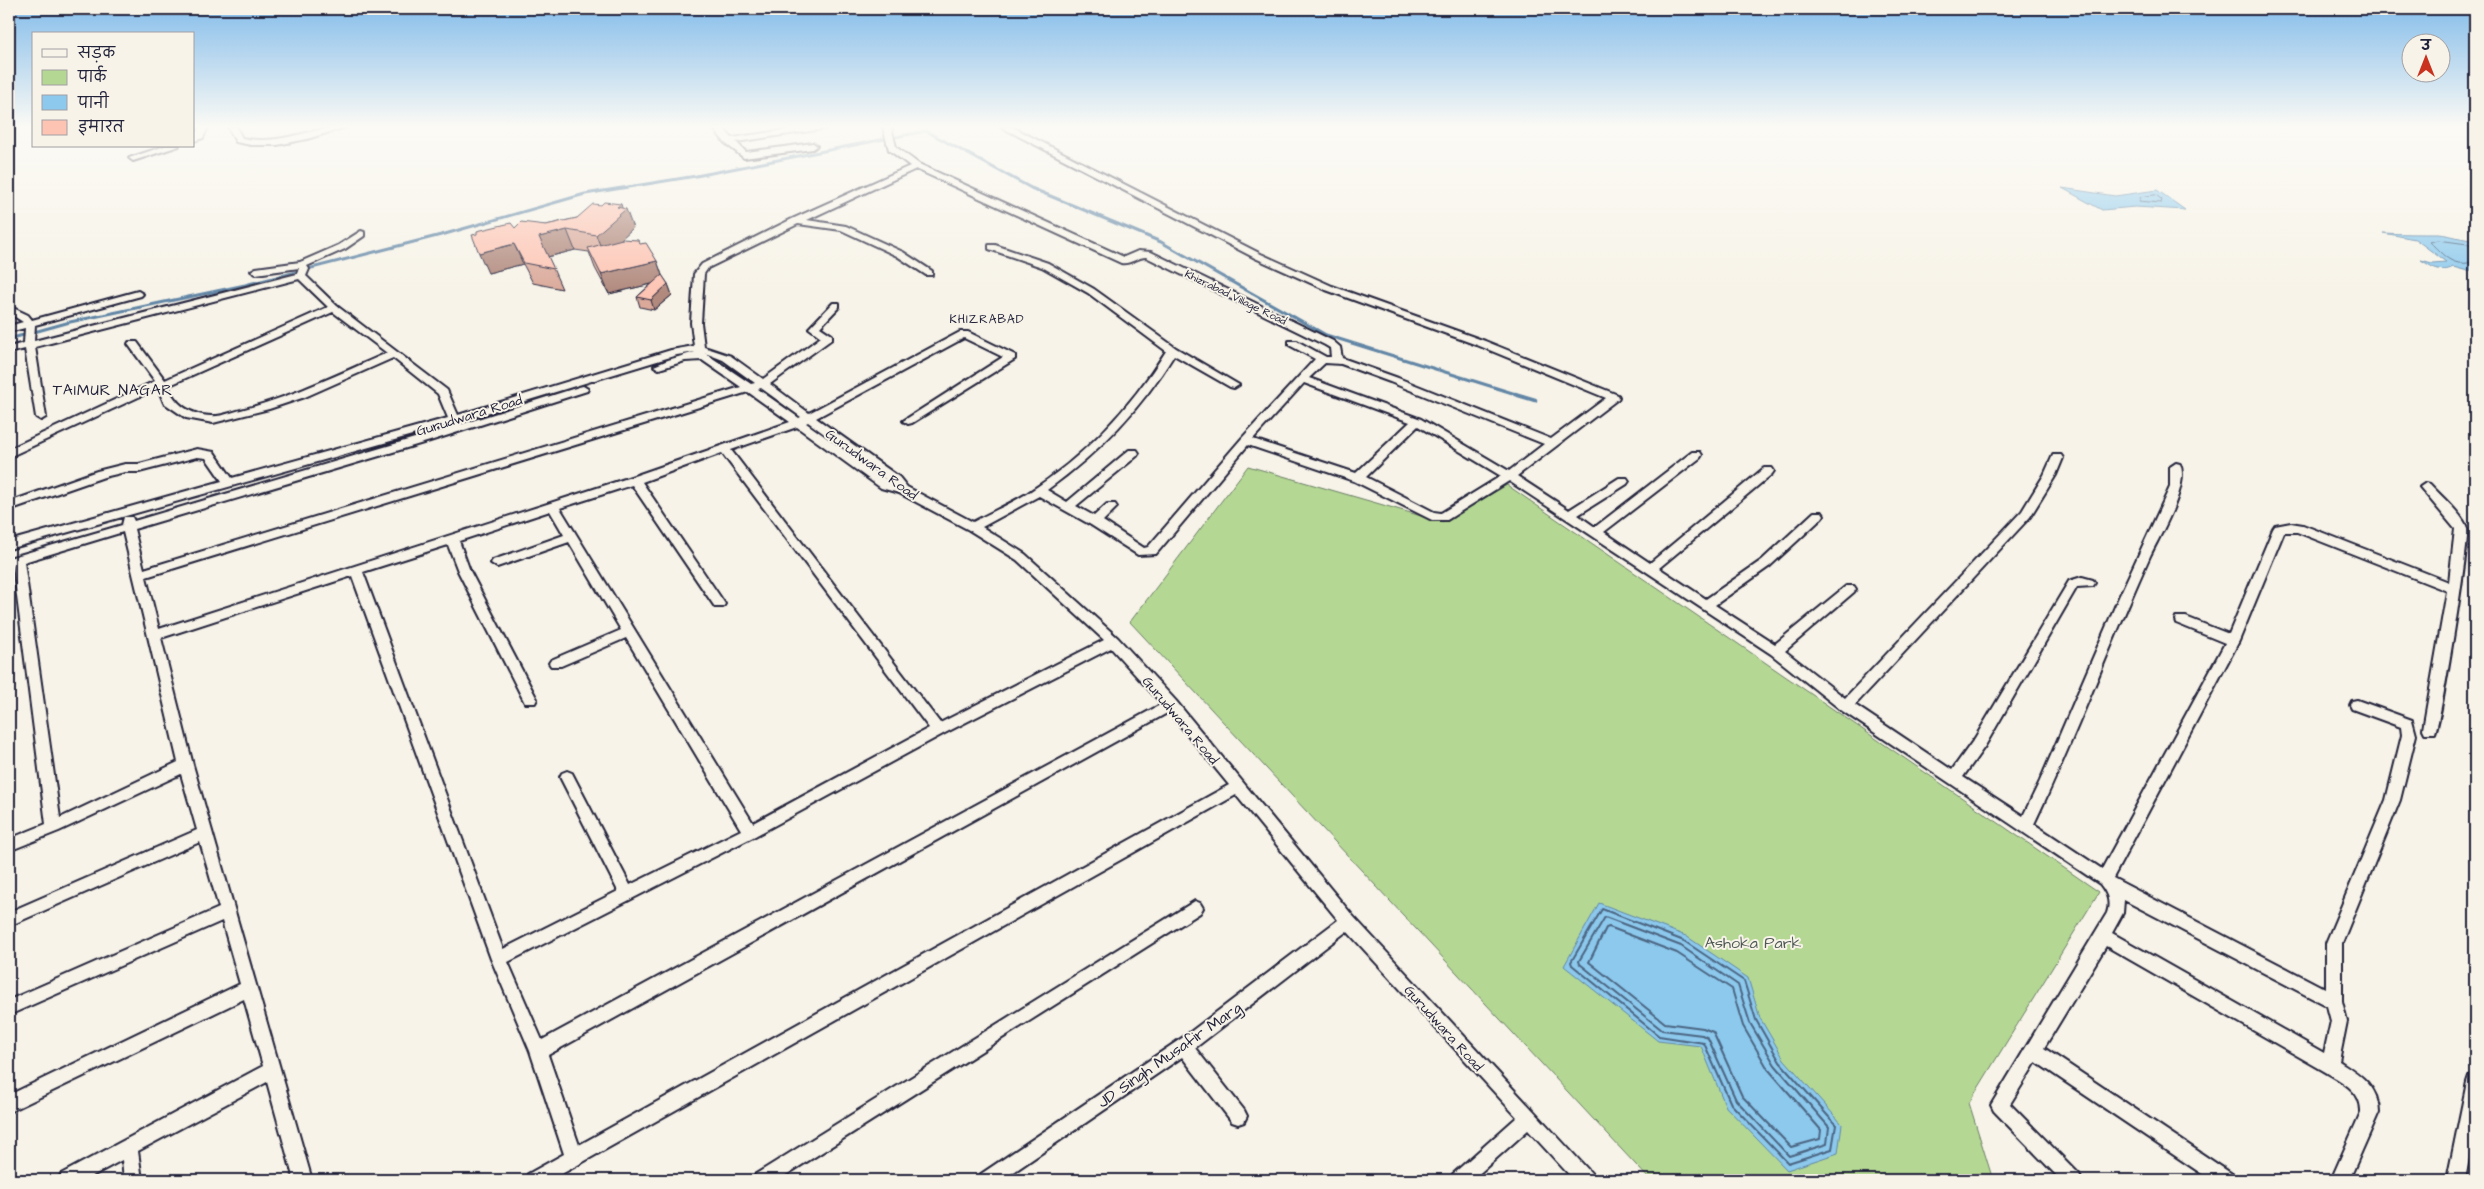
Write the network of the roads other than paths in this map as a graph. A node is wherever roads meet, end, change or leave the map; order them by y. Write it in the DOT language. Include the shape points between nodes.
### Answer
graph roads {
  1 [pos="880,182"];
  2 [pos="952,182"];
  3 [pos="1114,182"];
  4 [pos="795,221"];
  5 [pos="361,234"];
  6 [pos="992,247"];
  7 [pos="256,271"];
  8 [pos="303,271"];
  9 [pos="929,273"];
  10 [pos="138,294"];
  11 [pos="836,305"];
  12 [pos="334,308"];
  13 [pos="9,309"];
  14 [pos="9,329"];
  15 [pos="29,333"];
  16 [pos="1293,343"];
  17 [pos="132,344"];
  18 [pos="9,350"];
  19 [pos="1172,350"];
  20 [pos="700,352"];
  21 [pos="394,354"];
  22 [pos="1324,360"];
  23 [pos="1337,360"];
  24 [pos="1302,379"];
  25 [pos="161,383"];
  26 [pos="763,384"];
  27 [pos="1234,385"];
  28 [pos="750,388"];
  29 [pos="41,417"];
  30 [pos="809,418"];
  31 [pos="908,421"];
  32 [pos="1417,421"];
  33 [pos="798,423"];
  34 [pos="456,424"];
  35 [pos="1246,440"];
  36 [pos="1551,443"];
  37 [pos="724,448"];
  38 [pos="9,453"];
  39 [pos="1133,453"];
  40 [pos="1696,455"];
  41 [pos="2057,458"];
  42 [pos="2176,467"];
  43 [pos="1768,471"];
  44 [pos="1509,476"];
  45 [pos="1358,478"];
  46 [pos="635,480"];
  47 [pos="1622,481"];
  48 [pos="230,483"];
  49 [pos="2426,487"];
  50 [pos="904,490"];
  51 [pos="1039,491"];
  52 [pos="9,506"];
  53 [pos="553,506"];
  54 [pos="1068,507"];
  55 [pos="1111,507"];
  56 [pos="128,510"];
  57 [pos="1570,515"];
  58 [pos="1818,515"];
  59 [pos="1095,522"];
  60 [pos="973,527"];
  61 [pos="128,528"];
  62 [pos="1596,532"];
  63 [pos="572,537"];
  64 [pos="452,539"];
  65 [pos="9,544"];
  66 [pos="13,561"];
  67 [pos="497,563"];
  68 [pos="1650,569"];
  69 [pos="356,570"];
  70 [pos="140,575"];
  71 [pos="2089,583"];
  72 [pos="1850,589"];
  73 [pos="2454,589"];
  74 [pos="719,604"];
  75 [pos="1706,605"];
  76 [pos="2181,620"];
  77 [pos="628,632"];
  78 [pos="155,635"];
  79 [pos="1113,642"];
  80 [pos="2233,642"];
  81 [pos="1776,651"];
  82 [pos="556,663"];
  83 [pos="530,699"];
  84 [pos="1171,705"];
  85 [pos="2357,705"];
  86 [pos="1846,706"];
  87 [pos="2430,728"];
  88 [pos="938,730"];
  89 [pos="186,765"];
  90 [pos="567,777"];
  91 [pos="1954,778"];
  92 [pos="1238,787"];
  93 [pos="2025,826"];
  94 [pos="54,827"];
  95 [pos="750,832"];
  96 [pos="206,833"];
  97 [pos="9,845"];
  98 [pos="2107,882"];
  99 [pos="627,894"];
  100 [pos="1195,908"];
  101 [pos="228,911"];
  102 [pos="9,919"];
  103 [pos="1348,921"];
  104 [pos="2103,936"];
  105 [pos="499,959"];
  106 [pos="250,988"];
  107 [pos="2334,1001"];
  108 [pos="9,1008"];
  109 [pos="1184,1046"];
  110 [pos="538,1050"];
  111 [pos="2034,1051"];
  112 [pos="2330,1065"];
  113 [pos="272,1070"];
  114 [pos="2475,1082"];
  115 [pos="9,1104"];
  116 [pos="1238,1116"];
  117 [pos="1527,1119"];
  118 [pos="129,1148"];
  119 [pos="574,1157"];
  120 [pos="67,1180"];
  121 [pos="133,1180"];
  122 [pos="302,1180"];
  123 [pos="534,1180"];
  124 [pos="762,1180"];
  125 [pos="987,1180"];
  126 [pos="1459,1180"];
  127 [pos="1586,1180"];
  128 [pos="2073,1180"];
  129 [pos="2226,1180"];
  130 [pos="2340,1180"];
  131 [pos="2456,1180"];
  1 -- 4 [label="street"];
  2 -- 23 [label="street, Khizrabad Village Road" via="1124,261 1138,254 1148,254 1329,343 1335,348"];
  3 -- 36 [label="street" via="1267,260 1330,288 1481,343 1614,397"];
  4 -- 9 [label="street" via="843,228 900,254"];
  4 -- 20 [label="street" via="720,256 701,270 696,323"];
  5 -- 8 [label="street"];
  6 -- 19 [label="street" via="1044,265 1091,291"];
  7 -- 8 [label="street"];
  8 -- 12 [label="street"];
  8 -- 15 [label="street"];
  10 -- 15 [label="street"];
  11 -- 26 [label="street" via="814,328 828,336"];
  12 -- 21 [label="street"];
  12 -- 25 [label="street"];
  13 -- 15 [label="street" via="24,317"];
  14 -- 15 [label="street"];
  15 -- 18 [label="street"];
  15 -- 29 [label="street"];
  16 -- 22 [label="street"];
  17 -- 25 [label="street"];
  19 -- 27 [label="street"];
  19 -- 51 [label="street" via="1144,393 1108,432"];
  20 -- 26 [label="street, Gurudwara Road" via="727,358"];
  20 -- 28 [label="street"];
  20 -- 34 [label="street, Gurudwara Road" via="675,352"];
  21 -- 25 [label="street" via="301,395 265,408 213,420 190,416 168,401"];
  21 -- 34 [label="street" via="443,392"];
  22 -- 23 [label="street"];
  22 -- 24 [label="street"];
  23 -- 36 [label="street"];
  24 -- 32 [label="street"];
  24 -- 35 [label="street"];
  25 -- 38 [label="street"];
  26 -- 28 [label="street"];
  26 -- 30 [label="street, Gurudwara Road"];
  28 -- 33 [label="street"];
  28 -- 70 [label="street"];
  30 -- 31 [label="street" via="964,334 1011,357"];
  30 -- 33 [label="street"];
  30 -- 50 [label="street, Gurudwara Road" via="895,480"];
  32 -- 44 [label="street"];
  32 -- 45 [label="street"];
  33 -- 37 [label="street"];
  33 -- 50 [label="street" via="885,485"];
  34 -- 48 [label="street, Gurudwara Road"];
  34 -- 61 [label="street"];
  35 -- 45 [label="street"];
  35 -- 59 [label="street" via="1152,551 1142,552"];
  36 -- 44 [label="street"];
  37 -- 46 [label="street"];
  37 -- 88 [label="street"];
  39 -- 54 [label="street"];
  40 -- 62 [label="street"];
  41 -- 86 [label="street" via="2026,514"];
  42 -- 93 [label="street" via="2176,487"];
  43 -- 68 [label="street"];
  44 -- 45 [label="street" via="1442,517 1432,516"];
  44 -- 57 [label="street"];
  46 -- 53 [label="street"];
  46 -- 74 [label="street"];
  47 -- 57 [label="street"];
  48 -- 52 [label="street" via="210,455 197,453 101,474"];
  48 -- 56 [label="street, Gurudwara Road"];
  49 -- 73 [label="street" via="2456,520 2460,529"];
  50 -- 60 [label="street, Gurudwara Road"];
  51 -- 54 [label="street"];
  51 -- 60 [label="street"];
  53 -- 63 [label="street"];
  53 -- 64 [label="street"];
  54 -- 59 [label="street"];
  55 -- 59 [label="street"];
  56 -- 61 [label="street"];
  56 -- 65 [label="street, Gurudwara Road"];
  57 -- 62 [label="street"];
  58 -- 75 [label="street" via="1766,563"];
  60 -- 79 [label="street, Gurudwara Road" via="1021,557"];
  61 -- 66 [label="street"];
  61 -- 70 [label="street"];
  62 -- 68 [label="street"];
  63 -- 67 [label="street"];
  63 -- 77 [label="street"];
  64 -- 69 [label="street"];
  64 -- 83 [label="street" via="464,571"];
  66 -- 94 [label="street"];
  68 -- 75 [label="street"];
  69 -- 78 [label="street"];
  69 -- 105 [label="street"];
  70 -- 78 [label="street"];
  71 -- 91 [label="street" via="2073,584 1980,742"];
  72 -- 81 [label="street"];
  73 -- 80 [label="street" via="2299,528 2285,527 2276,532"];
  73 -- 87 [label="street"];
  75 -- 81 [label="street"];
  76 -- 80 [label="street"];
  77 -- 82 [label="street"];
  77 -- 95 [label="street"];
  78 -- 89 [label="street"];
  79 -- 84 [label="street, Gurudwara Road"];
  79 -- 88 [label="street"];
  80 -- 98 [label="street"];
  81 -- 86 [label="street"];
  84 -- 92 [label="street, Gurudwara Road"];
  84 -- 110 [label="street"];
  85 -- 107 [label="street" via="2407,724 2409,735 2393,800 2334,943"];
  86 -- 91 [label="street"];
  88 -- 95 [label="street"];
  89 -- 94 [label="street"];
  89 -- 96 [label="street"];
  90 -- 99 [label="street"];
  91 -- 93 [label="street"];
  92 -- 103 [label="street, Gurudwara Road"];
  92 -- 119 [label="street"];
  93 -- 98 [label="street"];
  94 -- 97 [label="street"];
  95 -- 99 [label="street"];
  96 -- 101 [label="street"];
  96 -- 102 [label="street"];
  98 -- 104 [label="street" via="2118,903"];
  98 -- 107 [label="street"];
  99 -- 105 [label="street"];
  100 -- 124 [label="street"];
  101 -- 106 [label="street"];
  101 -- 108 [label="street"];
  103 -- 109 [label="street, JD Singh Musafir Marg"];
  103 -- 117 [label="street, Gurudwara Road"];
  104 -- 111 [label="street"];
  104 -- 112 [label="street"];
  105 -- 110 [label="street"];
  106 -- 113 [label="street"];
  106 -- 115 [label="street"];
  107 -- 112 [label="street" via="2339,1021"];
  109 -- 116 [label="street"];
  109 -- 125 [label="street, JD Singh Musafir Marg"];
  110 -- 119 [label="street"];
  111 -- 128 [label="street" via="2000,1105"];
  111 -- 129 [label="street"];
  112 -- 130 [label="street" via="2363,1088 2372,1106"];
  113 -- 118 [label="street"];
  113 -- 122 [label="street"];
  114 -- 131 [label="street"];
  117 -- 126 [label="street"];
  117 -- 127 [label="street, Gurudwara Road"];
  118 -- 120 [label="street"];
  118 -- 121 [label="street"];
  119 -- 123 [label="street"];
}
